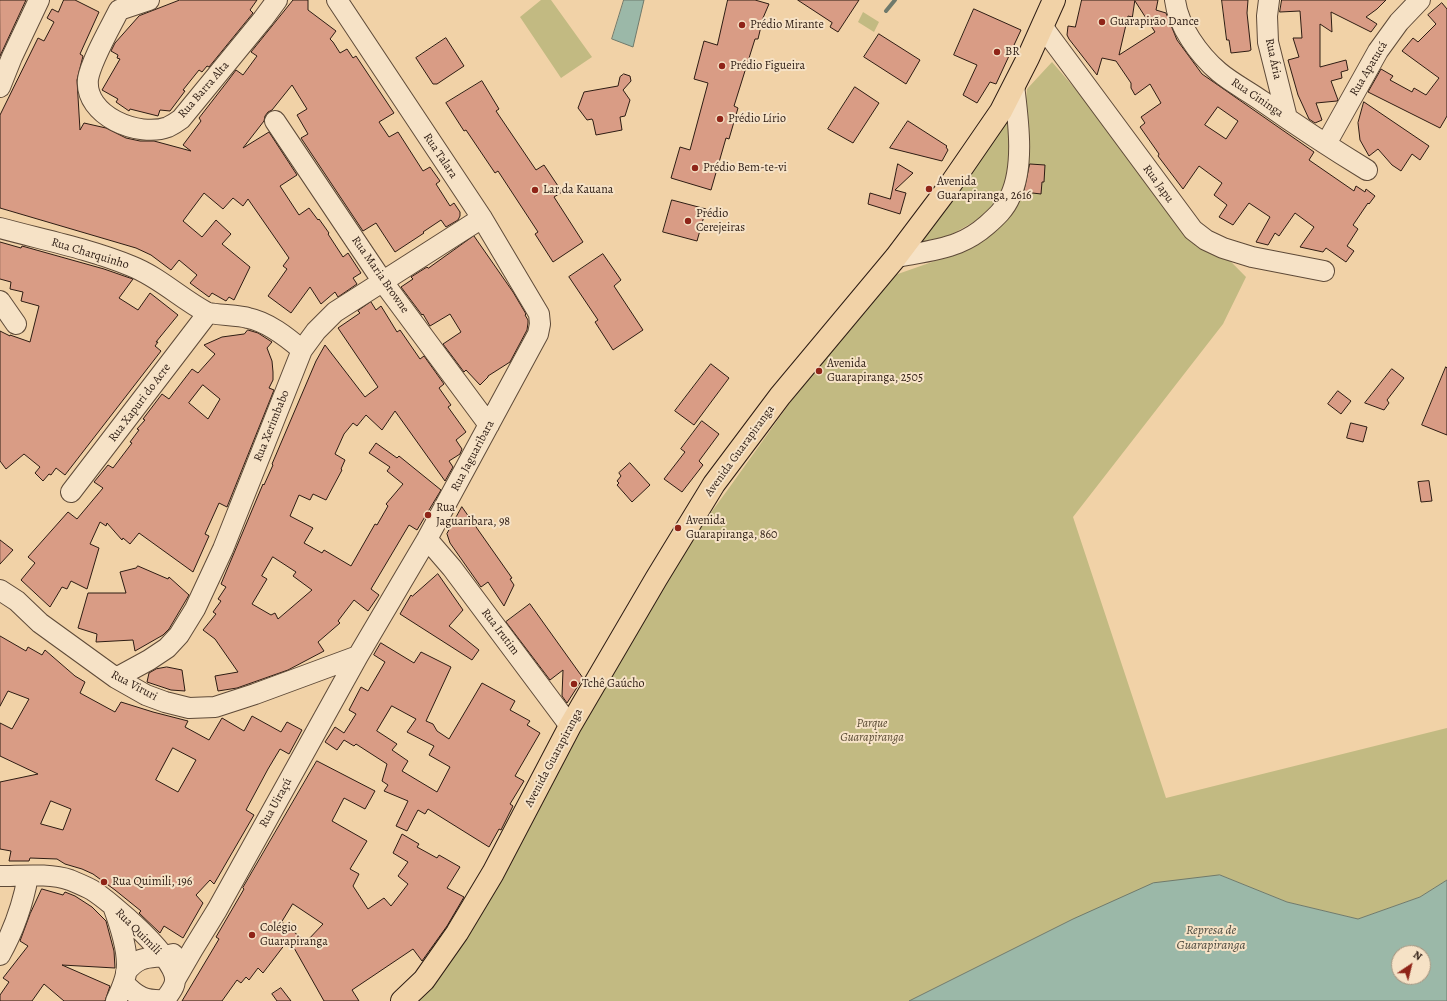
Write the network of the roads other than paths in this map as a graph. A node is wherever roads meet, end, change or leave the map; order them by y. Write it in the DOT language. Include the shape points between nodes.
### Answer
graph roads {
  1 [pos="39,0"];
  2 [pos="149,0"];
  3 [pos="277,0"];
  4 [pos="337,0"];
  5 [pos="1054,0"];
  6 [pos="1175,0"];
  7 [pos="1269,0"];
  8 [pos="1420,0"];
  9 [pos="113,5"];
  10 [pos="1042,26"];
  11 [pos="1014,85"];
  12 [pos="0,87"];
  13 [pos="1287,118"];
  14 [pos="275,121"];
  15 [pos="1326,144"];
  16 [pos="1367,170"];
  17 [pos="482,218"];
  18 [pos="0,228"];
  19 [pos="896,257"];
  20 [pos="1324,271"];
  21 [pos="383,282"];
  22 [pos="0,301"];
  23 [pos="208,313"];
  24 [pos="540,314"];
  25 [pos="16,324"];
  26 [pos="302,350"];
  27 [pos="489,425"];
  28 [pos="71,492"];
  29 [pos="427,539"];
  30 [pos="0,590"];
  31 [pos="358,656"];
  32 [pos="116,678"];
  33 [pos="570,726"];
  34 [pos="0,876"];
  35 [pos="28,876"];
  36 [pos="112,906"];
  37 [pos="193,949"];
  38 [pos="0,955"];
  39 [pos="164,957"];
  40 [pos="125,977"];
  41 [pos="176,980"];
  42 [pos="164,1000"];
  43 [pos="116,1001"];
  44 [pos="402,1001"];
  1 -- 12 [label="street"];
  2 -- 9 [label="street"];
  3 -- 9 [label="street, Rua Barra Alta" via="181,119 168,127 155,129 137,128 110,118 95,105 90,94 90,69"];
  4 -- 17 [label="street, Rua Talara"];
  5 -- 10 [label="main road, Avenida Guarapiranga"];
  6 -- 13 [label="street, Rua Cininga" via="1176,10 1186,31 1201,54 1219,72"];
  7 -- 13 [label="street, Rua Ária" via="1268,42"];
  8 -- 15 [label="street, Rua Apatucá" via="1399,22 1378,51"];
  10 -- 11 [label="main road, Avenida Guarapiranga"];
  10 -- 20 [label="street, Rua Japu" via="1193,230 1223,248 1252,257"];
  11 -- 19 [label="main road, Avenida Guarapiranga" via="1001,111 921,226"];
  11 -- 19 [label="street" via="1018,124 1016,182 999,214 981,230 960,243"];
  13 -- 15 [label="street, Rua Cininga"];
  14 -- 21 [label="street, Rua Maria Browne"];
  15 -- 16 [label="street, Rua Cininga"];
  17 -- 21 [label="street, Rua Xerimbabo"];
  17 -- 24 [label="street, Rua Talara"];
  18 -- 23 [label="street, Rua Charquinho" via="98,254 132,266 156,278"];
  19 -- 33 [label="main road, Avenida Guarapiranga" via="784,392 714,484"];
  21 -- 26 [label="street, Rua Xerimbabo" via="335,312"];
  21 -- 27 [label="street, Rua Maria Browne"];
  22 -- 25 [label="street"];
  23 -- 26 [label="street, Rua Charquinho" via="249,318 269,326 292,340"];
  23 -- 28 [label="street, Rua Xapuri do Acre"];
  24 -- 27 [label="street, Rua Jaguaribara" via="538,334"];
  26 -- 32 [label="street, Rua Xerimbabo" via="223,549 195,609 179,635 167,648"];
  27 -- 29 [label="street, Rua Jaguaribara"];
  29 -- 31 [label="street, Rua Jaguaribara"];
  29 -- 33 [label="street, Rua Irutim" via="452,568"];
  30 -- 32 [label="street, Rua Viruri"];
  31 -- 32 [label="street, Rua Viruri" via="215,707 189,708 165,702 146,695"];
  31 -- 37 [label="street, Rua Uiraçú"];
  33 -- 44 [label="main road, Avenida Guarapiranga" via="493,873 457,934 424,980"];
  34 -- 35 [label="street, Rua Quimili"];
  35 -- 36 [label="street, Rua Quimili" via="50,876 69,880 91,890"];
  35 -- 38 [label="street" via="24,900"];
  36 -- 39 [label="street, Rua Quimili"];
  36 -- 40 [label="street, Rua Quimili" via="124,940"];
  37 -- 39 [label="street"];
  37 -- 41 [label="street, Rua Uiraçú"];
  39 -- 40 [label="street" via="143,958 134,964"];
  39 -- 41 [label="street"];
  40 -- 42 [label="street" via="132,991 142,998"];
  40 -- 43 [label="street, Rua Quimili"];
  41 -- 42 [label="street"];
}
